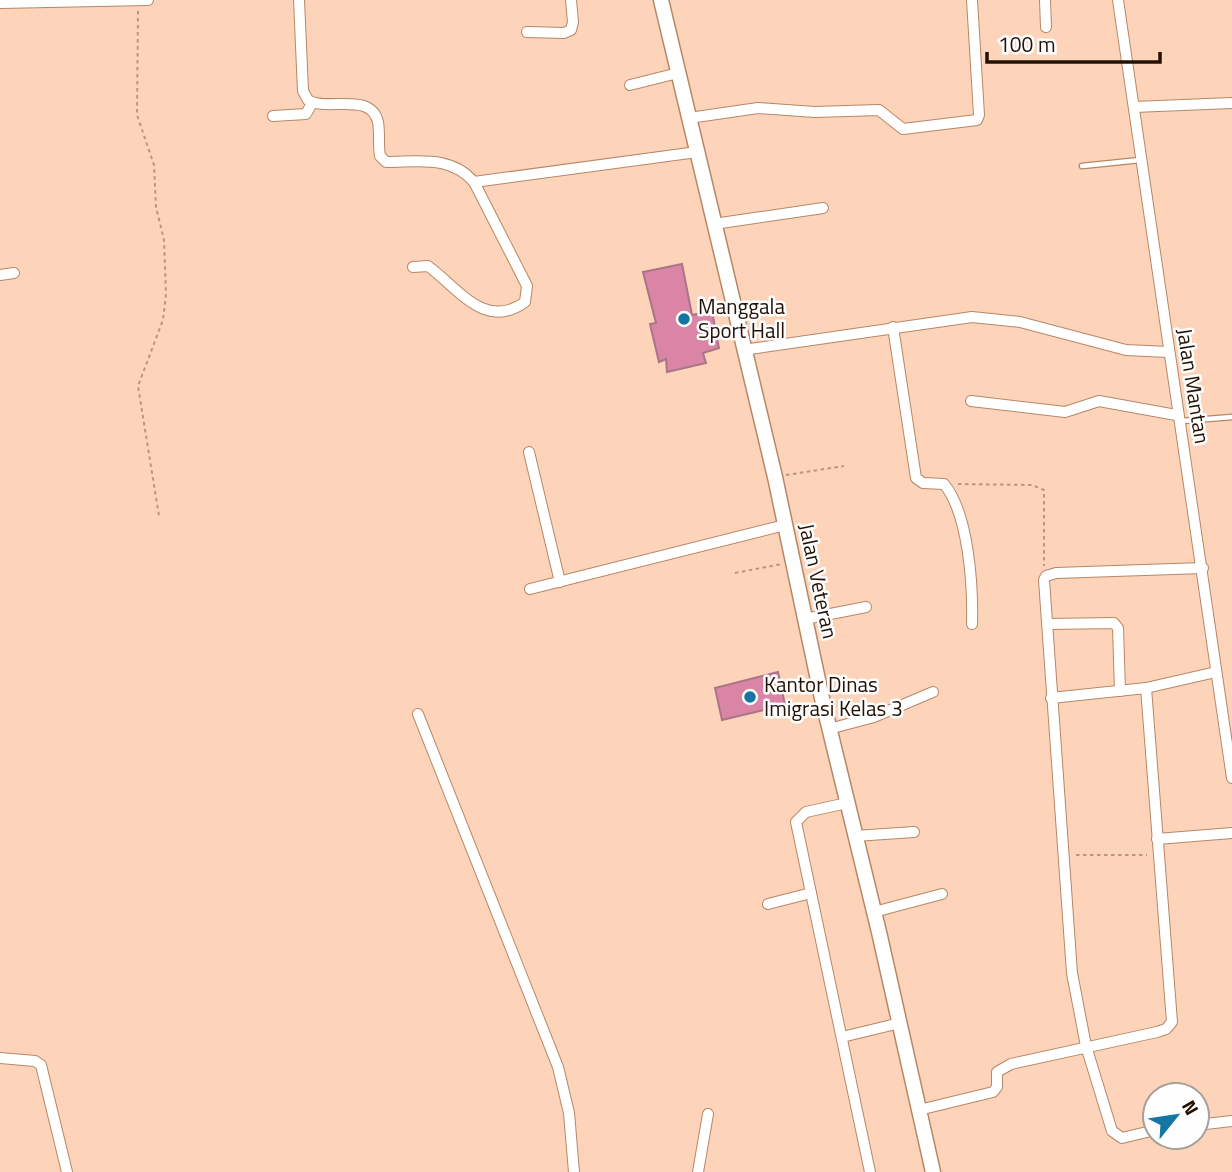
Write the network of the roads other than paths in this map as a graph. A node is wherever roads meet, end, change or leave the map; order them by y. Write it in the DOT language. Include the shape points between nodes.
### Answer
graph roads {
  1 [pos="148,0"];
  2 [pos="299,0"];
  3 [pos="571,0"];
  4 [pos="661,0"];
  5 [pos="972,0"];
  6 [pos="1045,0"];
  7 [pos="1118,0"];
  8 [pos="109,1"];
  9 [pos="138,1"];
  10 [pos="0,3"];
  11 [pos="1046,27"];
  12 [pos="527,32"];
  13 [pos="678,73"];
  14 [pos="630,85"];
  15 [pos="312,103"];
  16 [pos="1232,103"];
  17 [pos="1134,107"];
  18 [pos="273,116"];
  19 [pos="689,118"];
  20 [pos="697,152"];
  21 [pos="1141,160"];
  22 [pos="1082,166"];
  23 [pos="474,182"];
  24 [pos="823,208"];
  25 [pos="715,224"];
  26 [pos="413,267"];
  27 [pos="14,274"];
  28 [pos="0,275"];
  29 [pos="893,327"];
  30 [pos="743,350"];
  31 [pos="1168,352"];
  32 [pos="971,401"];
  33 [pos="1232,417"];
  34 [pos="1177,418"];
  35 [pos="529,452"];
  36 [pos="785,525"];
  37 [pos="1203,568"];
  38 [pos="559,582"];
  39 [pos="530,589"];
  40 [pos="866,607"];
  41 [pos="805,619"];
  42 [pos="972,624"];
  43 [pos="1048,624"];
  44 [pos="1216,672"];
  45 [pos="1146,688"];
  46 [pos="1120,691"];
  47 [pos="933,692"];
  48 [pos="1051,698"];
  49 [pos="418,715"];
  50 [pos="1228,721"];
  51 [pos="829,729"];
  52 [pos="1232,777"];
  53 [pos="847,803"];
  54 [pos="914,832"];
  55 [pos="1232,833"];
  56 [pos="855,836"];
  57 [pos="1157,839"];
  58 [pos="811,893"];
  59 [pos="942,894"];
  60 [pos="768,904"];
  61 [pos="874,912"];
  62 [pos="900,1023"];
  63 [pos="842,1037"];
  64 [pos="1086,1046"];
  65 [pos="0,1058"];
  66 [pos="919,1110"];
  67 [pos="708,1114"];
  68 [pos="1232,1121"];
  69 [pos="1211,1123"];
  70 [pos="1141,1133"];
  71 [pos="67,1172"];
  72 [pos="574,1172"];
  73 [pos="698,1172"];
  74 [pos="870,1172"];
  75 [pos="933,1172"];
  1 -- 9 [label="street"];
  2 -- 15 [label="street" via="303,91"];
  3 -- 12 [label="street" via="571,30"];
  4 -- 13 [label="street, Jalan Veteran"];
  5 -- 19 [label="street" via="977,120 903,129 879,110 758,108"];
  6 -- 11 [label="street"];
  7 -- 17 [label="street, Jalan Mantan"];
  8 -- 9 [label="street"];
  8 -- 10 [label="street"];
  13 -- 14 [label="street"];
  13 -- 19 [label="street, Jalan Veteran"];
  15 -- 18 [label="street" via="306,114"];
  15 -- 23 [label="street" via="371,110 378,122 382,160 453,163"];
  16 -- 17 [label="street"];
  17 -- 21 [label="street, Jalan Mantan"];
  19 -- 20 [label="street, Jalan Veteran"];
  20 -- 23 [label="street"];
  20 -- 25 [label="street, Jalan Veteran"];
  21 -- 22 [label="lane"];
  21 -- 31 [label="street, Jalan Mantan"];
  23 -- 26 [label="street" via="527,286 525,302 501,313 490,312 464,299 428,266"];
  24 -- 25 [label="street"];
  25 -- 30 [label="street, Jalan Veteran"];
  27 -- 28 [label="street"];
  29 -- 30 [label="street"];
  29 -- 31 [label="street" via="993,318 1126,350"];
  29 -- 42 [label="street" via="916,478 946,485 963,530 971,573"];
  30 -- 36 [label="street, Jalan Veteran"];
  31 -- 34 [label="street, Jalan Mantan"];
  32 -- 34 [label="street" via="1065,412 1099,401"];
  33 -- 34 [label="lane"];
  34 -- 37 [label="street, Jalan Mantan"];
  35 -- 38 [label="street"];
  36 -- 38 [label="street"];
  36 -- 41 [label="street, Jalan Veteran"];
  37 -- 43 [label="street" via="1056,573 1045,578"];
  37 -- 44 [label="street, Jalan Mantan"];
  38 -- 39 [label="street"];
  40 -- 41 [label="street"];
  41 -- 51 [label="street, Jalan Veteran"];
  43 -- 46 [label="street" via="1114,623 1118,628"];
  43 -- 48 [label="street"];
  44 -- 45 [label="street"];
  44 -- 50 [label="street, Jalan Mantan"];
  45 -- 46 [label="street"];
  45 -- 57 [label="street"];
  46 -- 48 [label="street"];
  47 -- 51 [label="street" via="874,717"];
  48 -- 64 [label="street" via="1072,973"];
  49 -- 72 [label="street" via="558,1067 569,1113"];
  50 -- 52 [label="street, Jalan Mantan"];
  51 -- 53 [label="street, Jalan Veteran"];
  53 -- 56 [label="street, Jalan Veteran"];
  53 -- 58 [label="street" via="797,818"];
  54 -- 56 [label="street"];
  55 -- 57 [label="street"];
  56 -- 61 [label="street, Jalan Veteran"];
  57 -- 64 [label="street" via="1171,1021 1157,1032"];
  58 -- 60 [label="street"];
  58 -- 63 [label="street"];
  59 -- 61 [label="street"];
  61 -- 62 [label="street, Jalan Veteran"];
  62 -- 63 [label="street"];
  62 -- 66 [label="street, Jalan Veteran"];
  63 -- 74 [label="street"];
  64 -- 66 [label="street" via="1003,1067 997,1072 993,1092"];
  64 -- 70 [label="street" via="1112,1131 1122,1138"];
  65 -- 71 [label="street" via="41,1065"];
  66 -- 75 [label="street, Jalan Veteran"];
  67 -- 73 [label="street"];
  68 -- 69 [label="street"];
}
